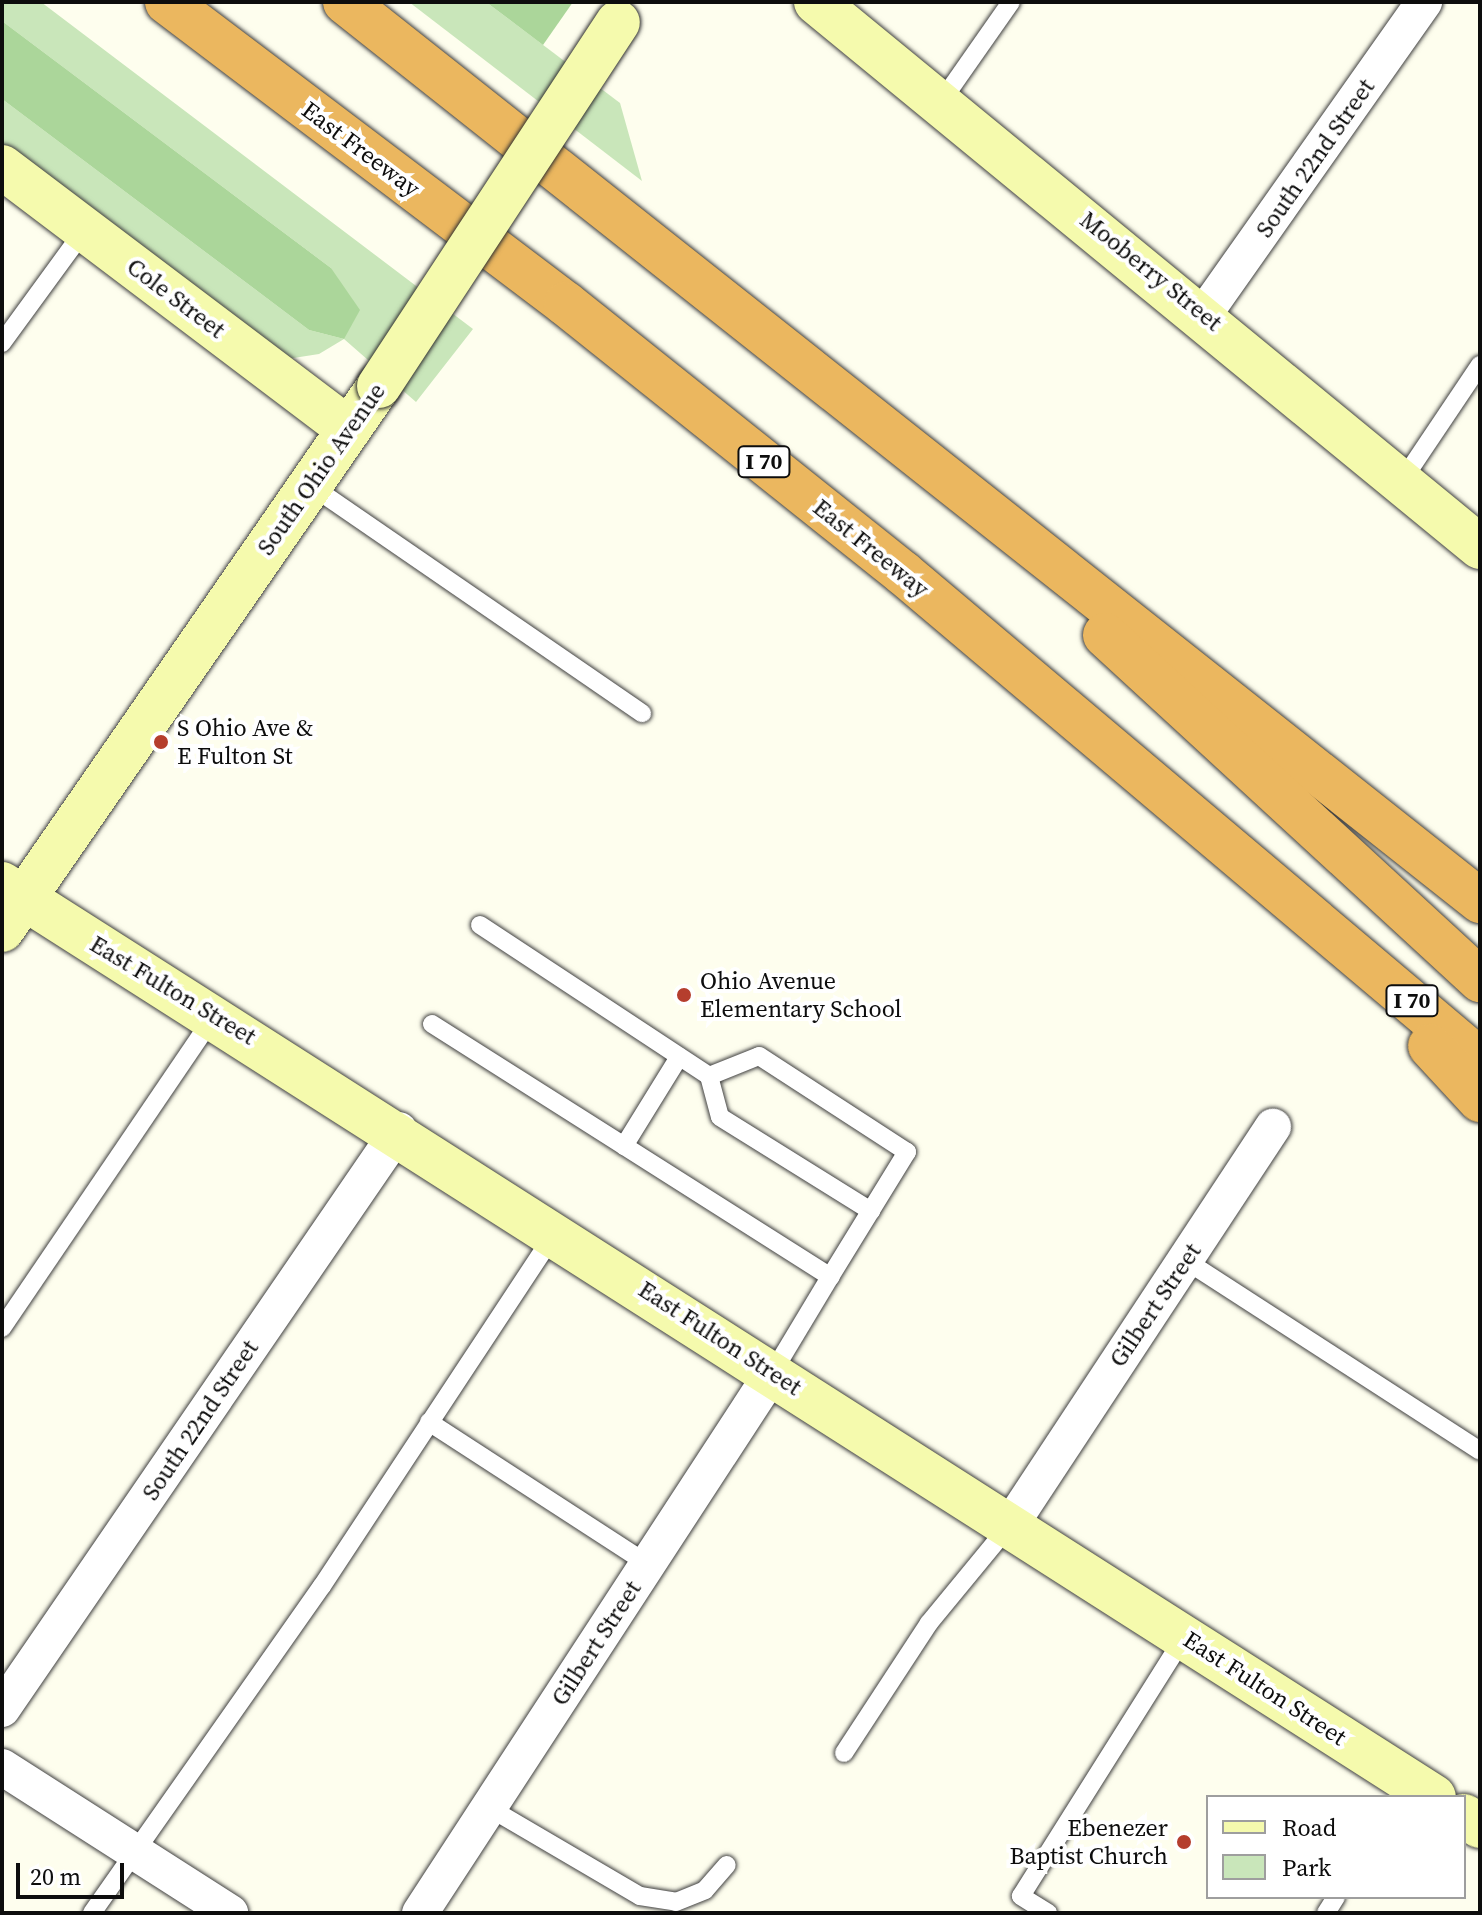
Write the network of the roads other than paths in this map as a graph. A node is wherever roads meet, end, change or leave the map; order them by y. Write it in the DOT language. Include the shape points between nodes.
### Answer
graph roads {
  1 [pos="167,2"];
  2 [pos="345,2"];
  3 [pos="816,2"];
  4 [pos="1011,2"];
  5 [pos="1424,2"];
  6 [pos="625,12"];
  7 [pos="941,102"];
  8 [pos="2,167"];
  9 [pos="85,229"];
  10 [pos="1204,314"];
  11 [pos="2,343"];
  12 [pos="1480,365"];
  13 [pos="880,425"];
  14 [pos="349,429"];
  15 [pos="1402,481"];
  16 [pos="310,485"];
  17 [pos="1480,547"];
  18 [pos="642,713"];
  19 [pos="1480,901"];
  20 [pos="9,904"];
  21 [pos="480,925"];
  22 [pos="1344,942"];
  23 [pos="1480,980"];
  24 [pos="215,1014"];
  25 [pos="432,1024"];
  26 [pos="679,1057"];
  27 [pos="1480,1060"];
  28 [pos="709,1076"];
  29 [pos="1480,1100"];
  30 [pos="1273,1126"];
  31 [pos="399,1130"];
  32 [pos="624,1146"];
  33 [pos="871,1211"];
  34 [pos="556,1232"];
  35 [pos="1185,1260"];
  36 [pos="830,1277"];
  37 [pos="2,1328"];
  38 [pos="773,1372"];
  39 [pos="429,1422"];
  40 [pos="1480,1451"];
  41 [pos="1011,1524"];
  42 [pos="648,1564"];
  43 [pos="1185,1636"];
  44 [pos="2,1709"];
  45 [pos="844,1753"];
  46 [pos="2,1767"];
  47 [pos="1432,1795"];
  48 [pos="488,1807"];
  49 [pos="133,1851"];
  50 [pos="727,1865"];
  51 [pos="92,1913"];
  52 [pos="230,1913"];
  53 [pos="420,1913"];
  54 [pos="1048,1913"];
  1 -- 22 [label="highway, East Freeway / I 70" via="566,304"];
  2 -- 13 [label="highway"];
  3 -- 7 [label="street, Mooberry Street"];
  4 -- 7 [label="lane"];
  5 -- 10 [label="street, South 22nd Street"];
  6 -- 14 [label="street, South Ohio Avenue, bridge"];
  7 -- 10 [label="street, Mooberry Street"];
  8 -- 9 [label="street, Cole Street"];
  9 -- 11 [label="lane"];
  9 -- 14 [label="street, Cole Street"];
  10 -- 15 [label="street, Mooberry Street"];
  12 -- 15 [label="lane"];
  13 -- 19 [label="highway"];
  13 -- 23 [label="highway"];
  14 -- 16 [label="street, South Ohio Avenue"];
  15 -- 17 [label="street, Mooberry Street"];
  16 -- 18 [label="lane"];
  16 -- 20 [label="street, South Ohio Avenue"];
  20 -- 24 [label="street, East Fulton Street"];
  21 -- 26 [label="lane"];
  22 -- 27 [label="highway, East Freeway / I 70"];
  22 -- 29 [label="highway"];
  24 -- 31 [label="street, East Fulton Street"];
  24 -- 37 [label="lane"];
  25 -- 32 [label="lane"];
  26 -- 28 [label="lane"];
  26 -- 32 [label="lane"];
  28 -- 33 [label="lane" via="720,1117"];
  28 -- 33 [label="lane" via="759,1056 907,1152"];
  30 -- 35 [label="street, Gilbert Street"];
  31 -- 34 [label="street, East Fulton Street"];
  31 -- 44 [label="street, South 22nd Street"];
  32 -- 36 [label="lane"];
  33 -- 36 [label="lane"];
  34 -- 38 [label="street, East Fulton Street"];
  34 -- 39 [label="lane"];
  35 -- 40 [label="lane"];
  35 -- 41 [label="street, Gilbert Street"];
  36 -- 38 [label="lane"];
  38 -- 41 [label="street, East Fulton Street"];
  38 -- 42 [label="street, Gilbert Street"];
  39 -- 42 [label="lane"];
  39 -- 49 [label="lane"];
  41 -- 43 [label="street, East Fulton Street"];
  41 -- 45 [label="lane" via="929,1623"];
  42 -- 48 [label="street, Gilbert Street"];
  43 -- 47 [label="street, East Fulton Street"];
  43 -- 54 [label="lane" via="1021,1896"];
  46 -- 49 [label="street"];
  48 -- 50 [label="lane" via="640,1896 676,1902 705,1890"];
  48 -- 53 [label="street, Gilbert Street"];
  49 -- 51 [label="lane"];
  49 -- 52 [label="street"];
}
